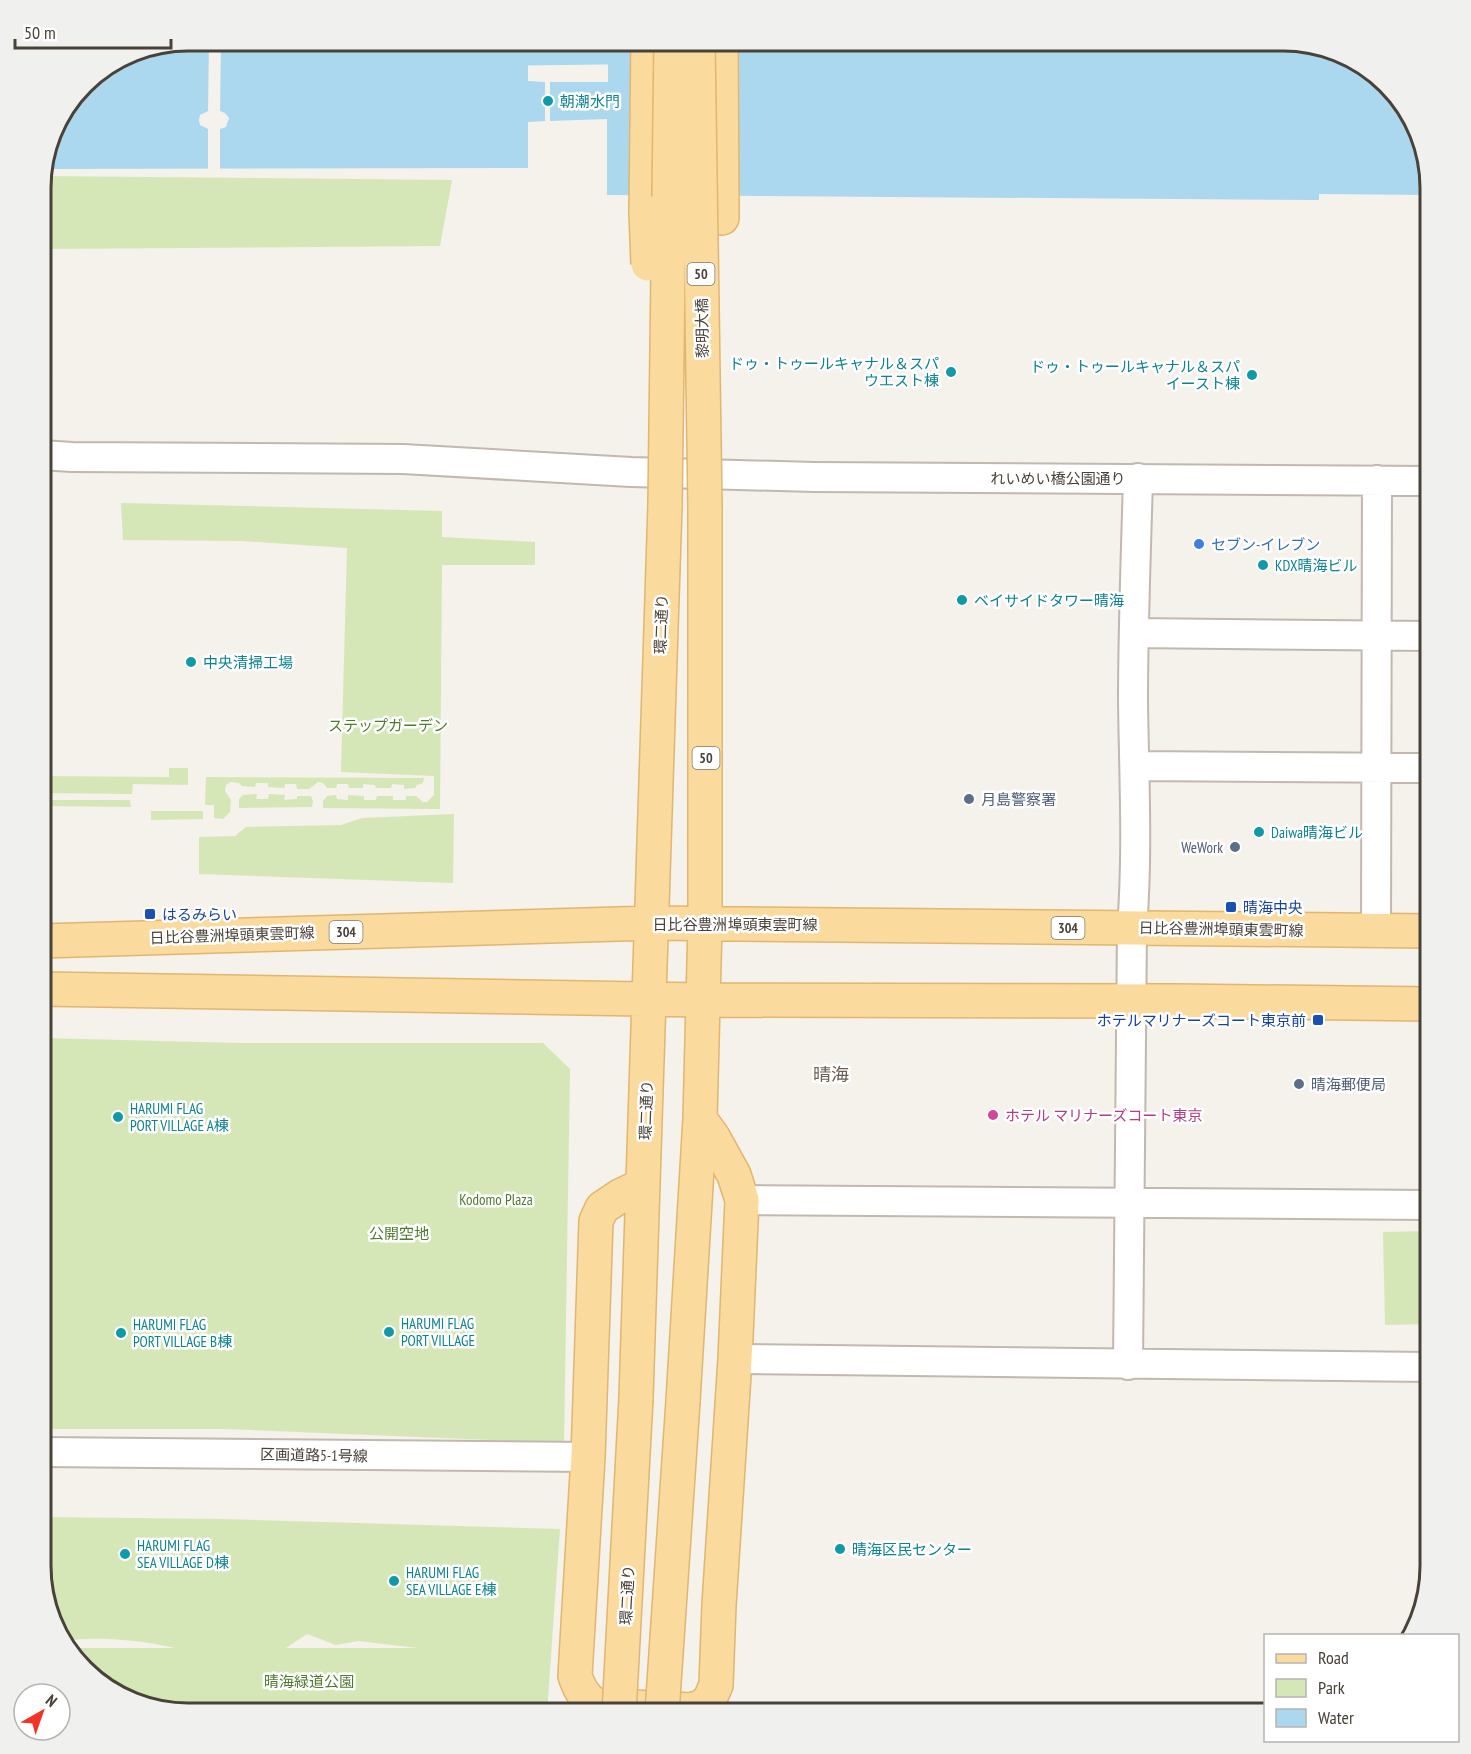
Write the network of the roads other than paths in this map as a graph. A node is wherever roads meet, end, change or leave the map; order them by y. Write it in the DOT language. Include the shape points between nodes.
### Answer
graph roads {
  1 [pos="648,51"];
  2 [pos="672,51"];
  3 [pos="698,51"];
  4 [pos="721,51"];
  5 [pos="51,456"];
  6 [pos="1138,478"];
  7 [pos="1377,480"];
  8 [pos="1420,481"];
  9 [pos="665,505"];
  10 [pos="705,508"];
  11 [pos="1134,633"];
  12 [pos="1377,635"];
  13 [pos="1420,636"];
  14 [pos="1136,766"];
  15 [pos="1376,767"];
  16 [pos="1420,768"];
  17 [pos="652,923"];
  18 [pos="705,924"];
  19 [pos="1132,928"];
  20 [pos="1376,931"];
  21 [pos="1420,931"];
  22 [pos="51,941"];
  23 [pos="51,988"];
  24 [pos="649,1000"];
  25 [pos="702,1000"];
  26 [pos="1131,1002"];
  27 [pos="1420,1004"];
  28 [pos="700,1119"];
  29 [pos="643,1185"];
  30 [pos="742,1200"];
  31 [pos="1130,1203"];
  32 [pos="1420,1205"];
  33 [pos="735,1359"];
  34 [pos="1128,1365"];
  35 [pos="1420,1366"];
  36 [pos="51,1452"];
  37 [pos="588,1457"];
  38 [pos="592,1703"];
  39 [pos="620,1703"];
  40 [pos="663,1703"];
  41 [pos="706,1703"];
  1 -- 9 [label="main road, 50, bridge" via="649,301"];
  2 -- 9 [label="main road, 50, bridge"];
  3 -- 10 [label="main road, 黎明大橋 / 50, bridge"];
  4 -- 10 [label="main road, 50, bridge" via="723,218"];
  5 -- 6 [label="street, れいめい橋公園通り" via="402,459 814,477"];
  6 -- 7 [label="street, れいめい橋公園通り"];
  6 -- 11 [label="street"];
  7 -- 8 [label="street, れいめい橋公園通り"];
  7 -- 12 [label="street"];
  9 -- 17 [label="main road, 環二通り / 50"];
  10 -- 18 [label="main road, 50"];
  11 -- 12 [label="street"];
  11 -- 14 [label="street"];
  12 -- 13 [label="street"];
  12 -- 15 [label="street"];
  14 -- 15 [label="street"];
  14 -- 19 [label="street"];
  15 -- 16 [label="street"];
  15 -- 20 [label="street"];
  17 -- 18 [label="main road, 日比谷豊洲埠頭東雲町線 / 304"];
  17 -- 22 [label="main road, 日比谷豊洲埠頭東雲町線 / 304"];
  17 -- 24 [label="main road, 環二通り / 50"];
  18 -- 19 [label="main road, 日比谷豊洲埠頭東雲町線 / 304"];
  18 -- 25 [label="main road, 50"];
  19 -- 20 [label="main road, 日比谷豊洲埠頭東雲町線 / 304"];
  19 -- 26 [label="street"];
  20 -- 21 [label="main road, 日比谷豊洲埠頭東雲町線 / 304"];
  23 -- 24 [label="main road"];
  24 -- 25 [label="main road"];
  24 -- 29 [label="main road, 環二通り"];
  25 -- 26 [label="main road"];
  25 -- 28 [label="main road"];
  26 -- 27 [label="main road"];
  26 -- 31 [label="street"];
  28 -- 30 [label="main road" via="734,1175"];
  28 -- 40 [label="main road, bridge"];
  29 -- 37 [label="main road" via="602,1208 596,1221"];
  29 -- 39 [label="main road, 環二通り, bridge"];
  30 -- 31 [label="street"];
  30 -- 33 [label="main road"];
  31 -- 32 [label="street"];
  31 -- 34 [label="street"];
  33 -- 34 [label="street"];
  33 -- 41 [label="main road" via="716,1685"];
  34 -- 35 [label="street"];
  36 -- 37 [label="street, 区画道路5-1号線"];
  37 -- 38 [label="main road" via="575,1676 585,1698"];
}
